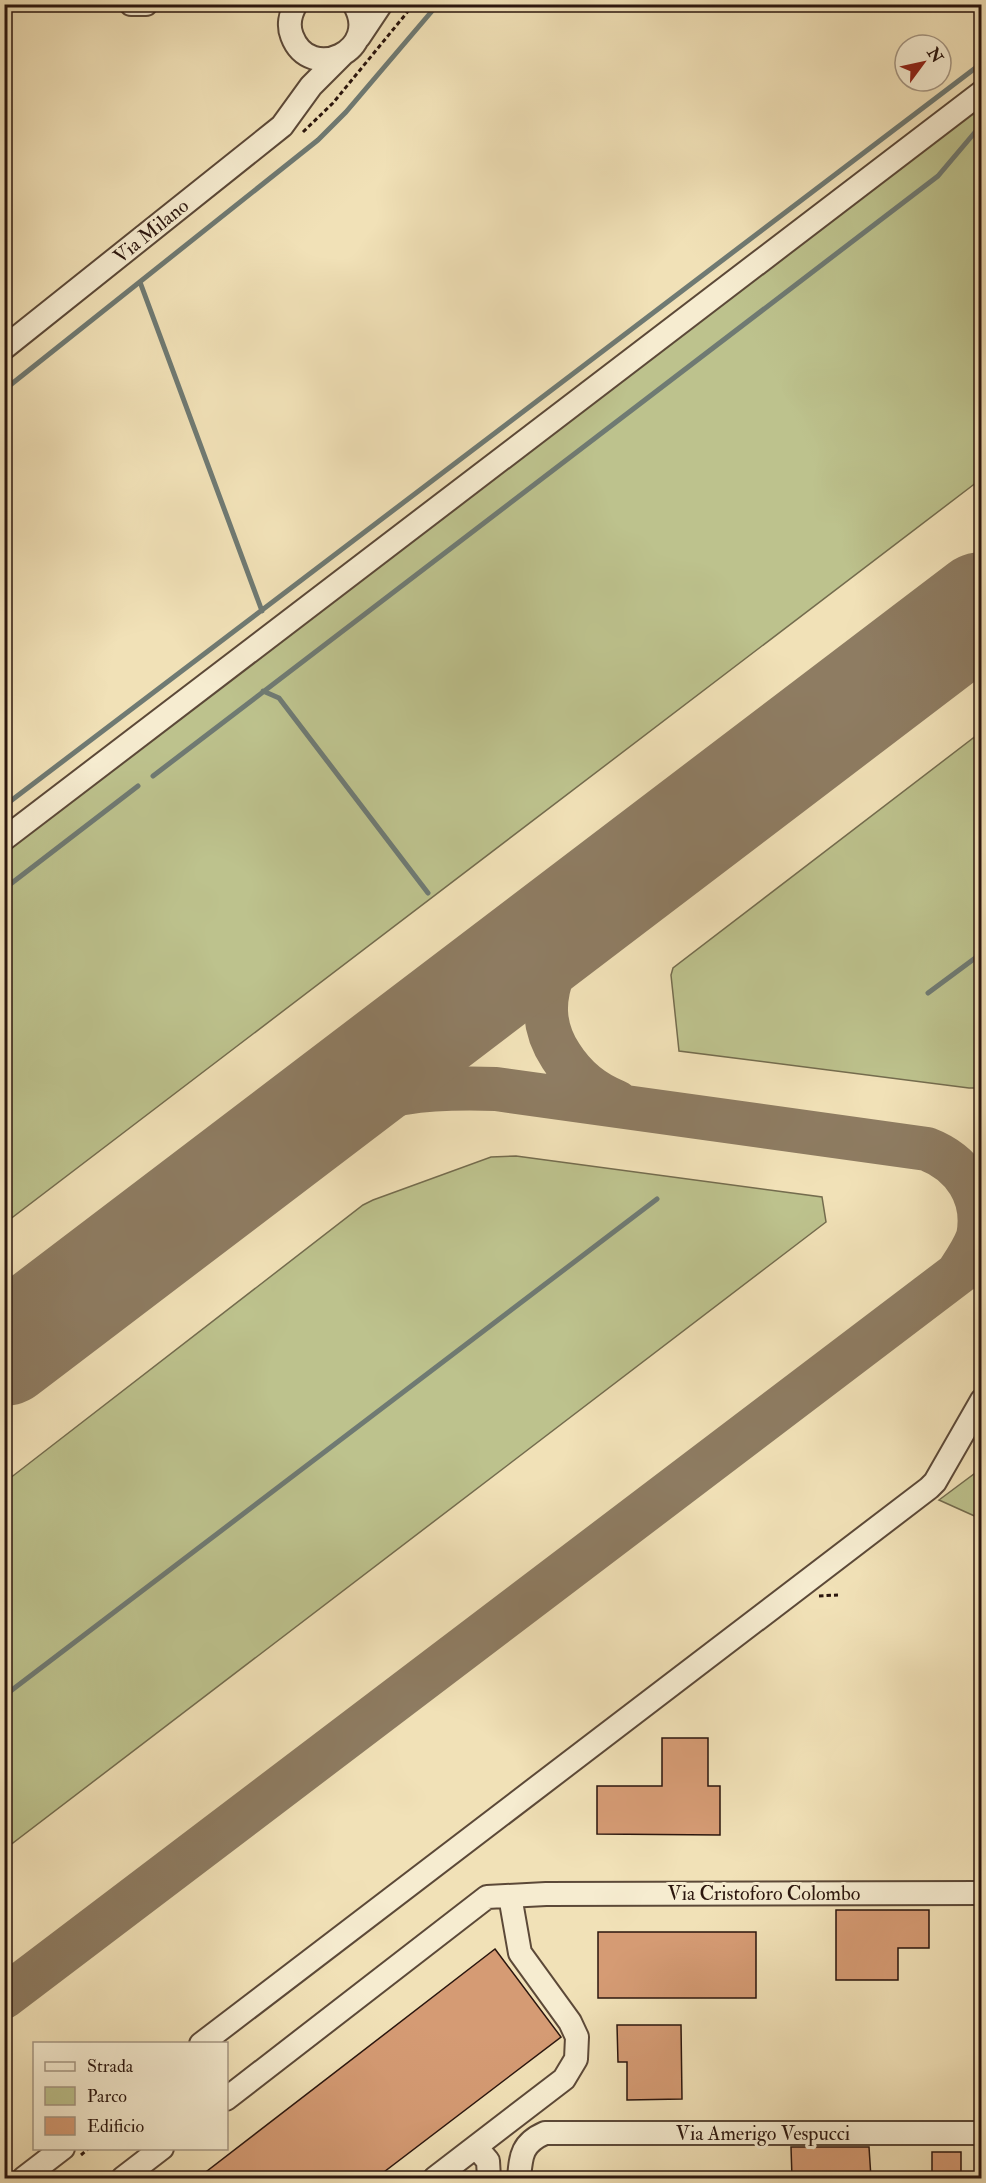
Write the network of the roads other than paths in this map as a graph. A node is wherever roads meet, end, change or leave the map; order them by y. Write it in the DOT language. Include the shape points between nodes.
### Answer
graph roads {
  1 [pos="131,4"];
  2 [pos="146,4"];
  3 [pos="276,4"];
  4 [pos="296,4"];
  5 [pos="354,4"];
  6 [pos="381,4"];
  7 [pos="291,33"];
  8 [pos="351,46"];
  9 [pos="981,92"];
  10 [pos="293,109"];
  11 [pos="4,348"];
  12 [pos="4,838"];
  13 [pos="980,1406"];
  14 [pos="981,1893"];
  15 [pos="510,1896"];
  16 [pos="202,2042"];
  17 [pos="228,2097"];
  18 [pos="981,2133"];
  19 [pos="476,2147"];
  20 [pos="60,2150"];
  21 [pos="159,2150"];
  22 [pos="24,2178"];
  23 [pos="123,2178"];
  24 [pos="435,2178"];
  25 [pos="489,2178"];
  26 [pos="519,2178"];
  1 -- 2 [label="street"];
  3 -- 7 [label="street"];
  4 -- 7 [label="street" via="291,15"];
  5 -- 8 [label="street" via="360,22"];
  6 -- 8 [label="street, Via Milano"];
  7 -- 8 [label="street" via="301,50 316,58 330,59"];
  7 -- 10 [label="street, Via Milano" via="300,71"];
  8 -- 10 [label="street, Via Milano"];
  9 -- 12 [label="street"];
  10 -- 11 [label="street, Via Milano" via="282,126"];
  13 -- 16 [label="street" via="929,1488"];
  14 -- 15 [label="street, Via Cristoforo Colombo"];
  15 -- 17 [label="street, Via Cristoforo Colombo" via="487,1897"];
  15 -- 19 [label="street" via="520,1953 570,2022 577,2037 576,2059 564,2079"];
  18 -- 26 [label="street, Via Amerigo Vespucci" via="545,2133 524,2149"];
  19 -- 24 [label="street"];
  19 -- 25 [label="street" via="488,2162"];
  20 -- 22 [label="street"];
  21 -- 23 [label="street"];
}
